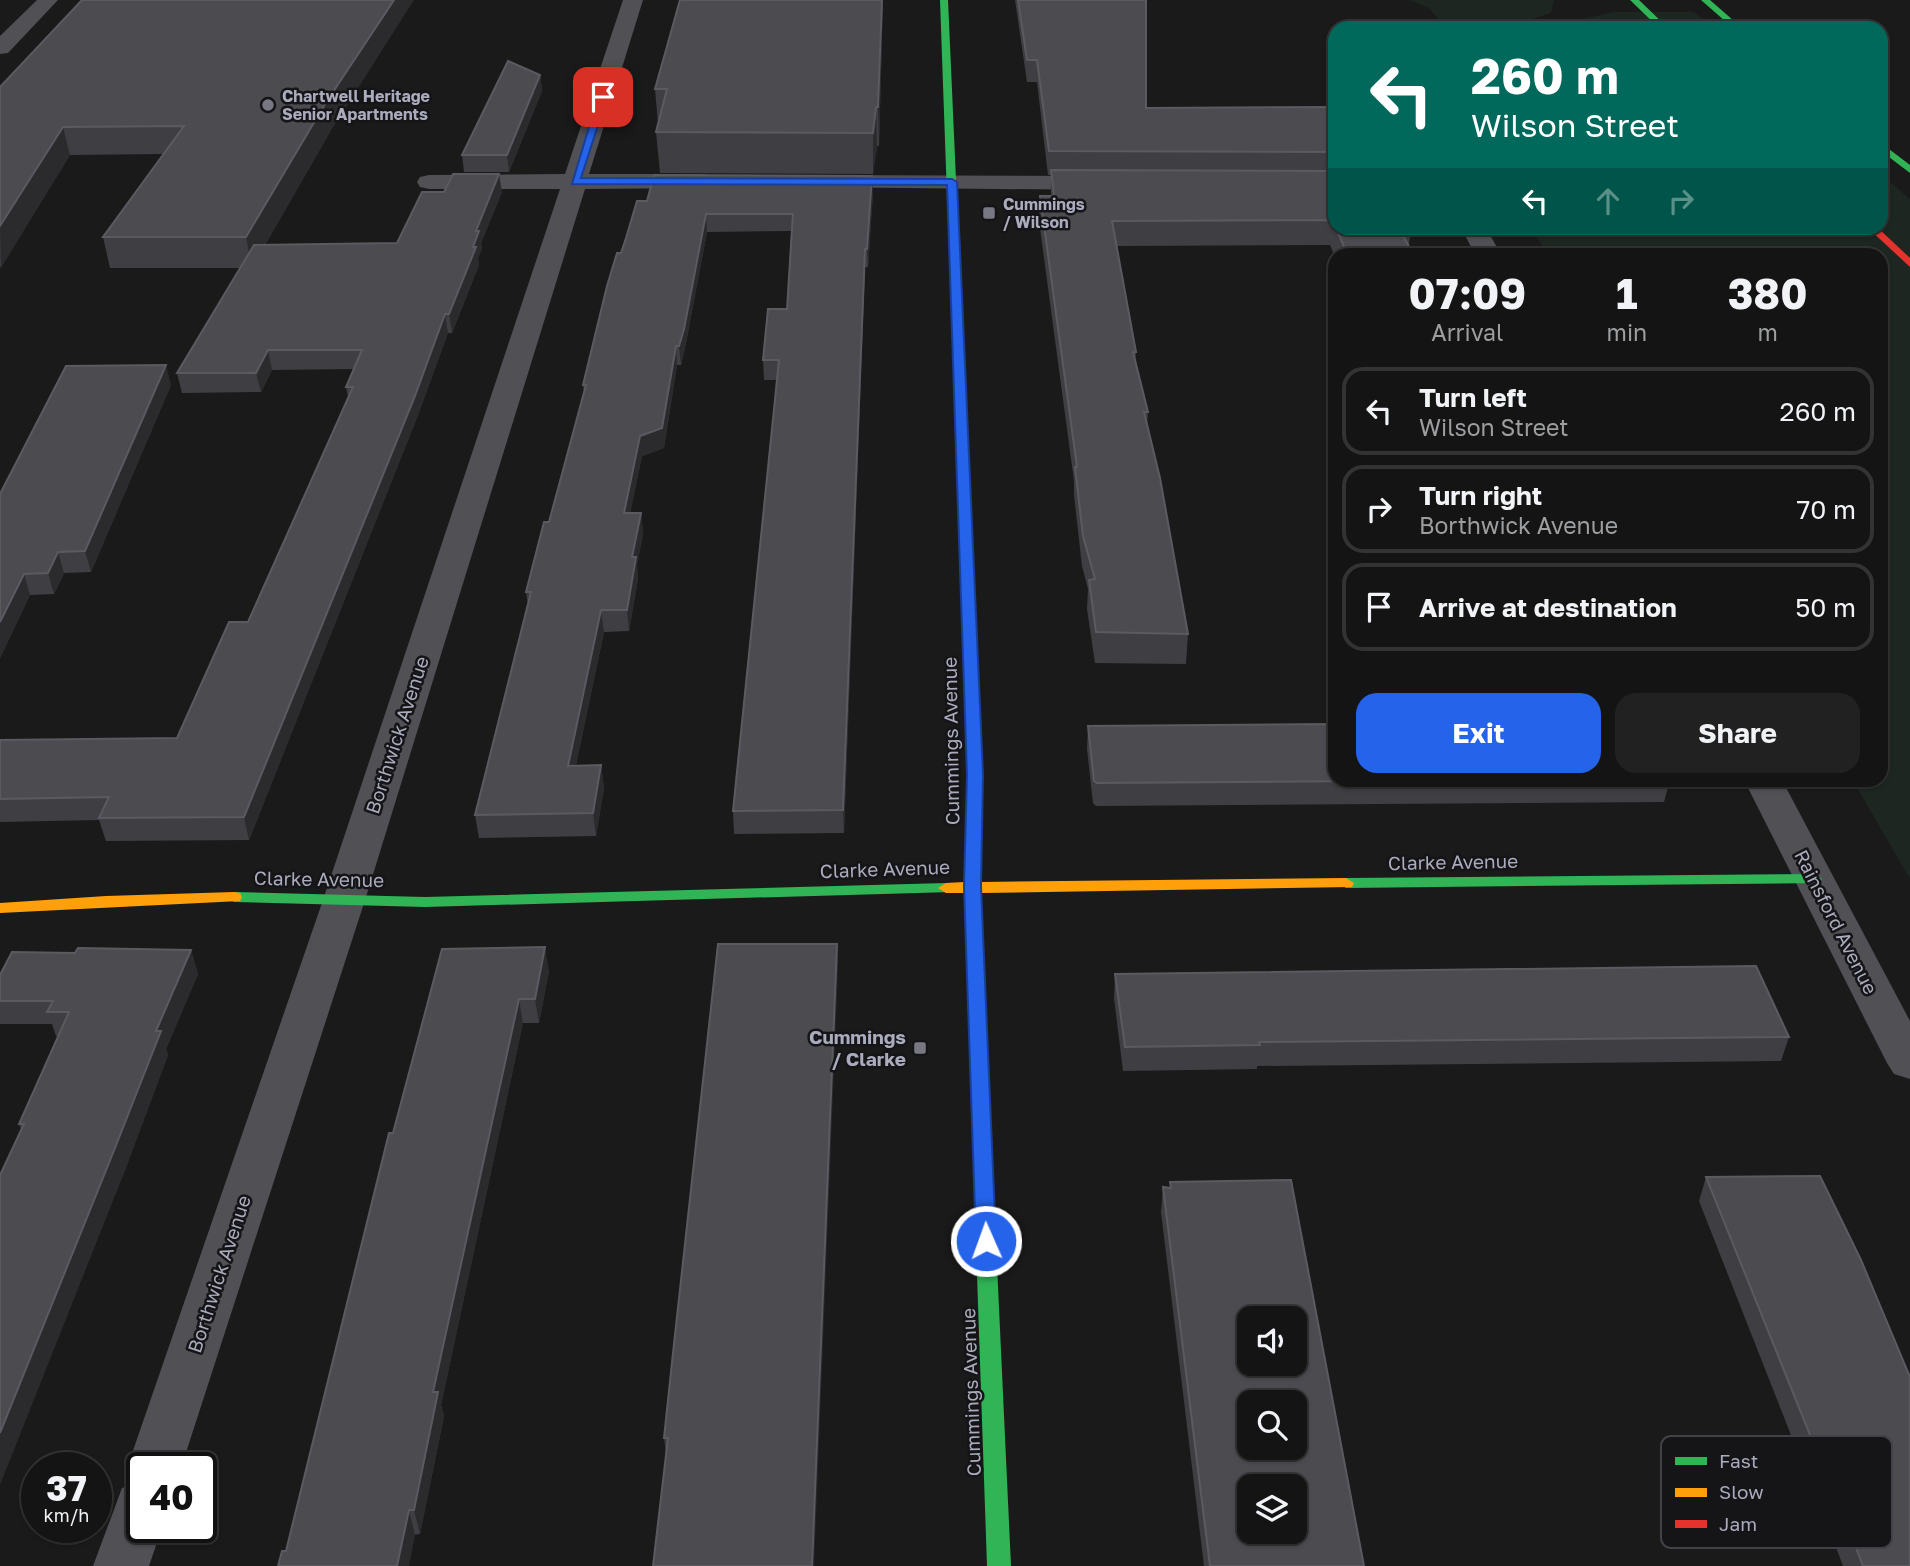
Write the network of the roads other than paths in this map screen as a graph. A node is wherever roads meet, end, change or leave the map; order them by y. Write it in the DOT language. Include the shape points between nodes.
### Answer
graph roads {
  1 [pos="48,0"];
  2 [pos="634,0"];
  3 [pos="944,0"];
  4 [pos="1634,0"];
  5 [pos="1705,0"];
  6 [pos="1656,21"];
  7 [pos="1730,21"];
  8 [pos="0,48"];
  9 [pos="1888,152"];
  10 [pos="1910,170"];
  11 [pos="575,181"];
  12 [pos="720,181"];
  13 [pos="429,182"];
  14 [pos="802,182"];
  15 [pos="952,182"];
  16 [pos="1132,184"];
  17 [pos="1881,235"];
  18 [pos="1910,264"];
  19 [pos="1767,787"];
  20 [pos="1814,879"];
  21 [pos="972,887"];
  22 [pos="345,897"];
  23 [pos="0,908"];
  24 [pos="1910,1063"];
  25 [pos="159,1452"];
  26 [pos="129,1543"];
  27 [pos="121,1566"];
  28 [pos="999,1566"];
  1 -- 8 [label="street"];
  2 -- 11 [label="street, Borthwick Avenue"];
  3 -- 15 [label="street, Cummings Avenue"];
  4 -- 6 [label="street"];
  5 -- 7 [label="street"];
  9 -- 10 [label="street"];
  11 -- 12 [label="street"];
  11 -- 13 [label="street"];
  11 -- 22 [label="street, Borthwick Avenue"];
  14 -- 15 [label="street"];
  15 -- 16 [label="street"];
  15 -- 21 [label="street, Cummings Avenue" via="975,775"];
  17 -- 18 [label="street"];
  19 -- 20 [label="street, Rainsford Avenue"];
  20 -- 21 [label="street, Clarke Avenue"];
  20 -- 24 [label="street, Rainsford Avenue"];
  21 -- 22 [label="street, Clarke Avenue" via="425,902"];
  21 -- 28 [label="street, Cummings Avenue"];
  22 -- 23 [label="street, Clarke Avenue" via="65,902"];
  22 -- 25 [label="street, Borthwick Avenue"];
  26 -- 27 [label="street"];
}
